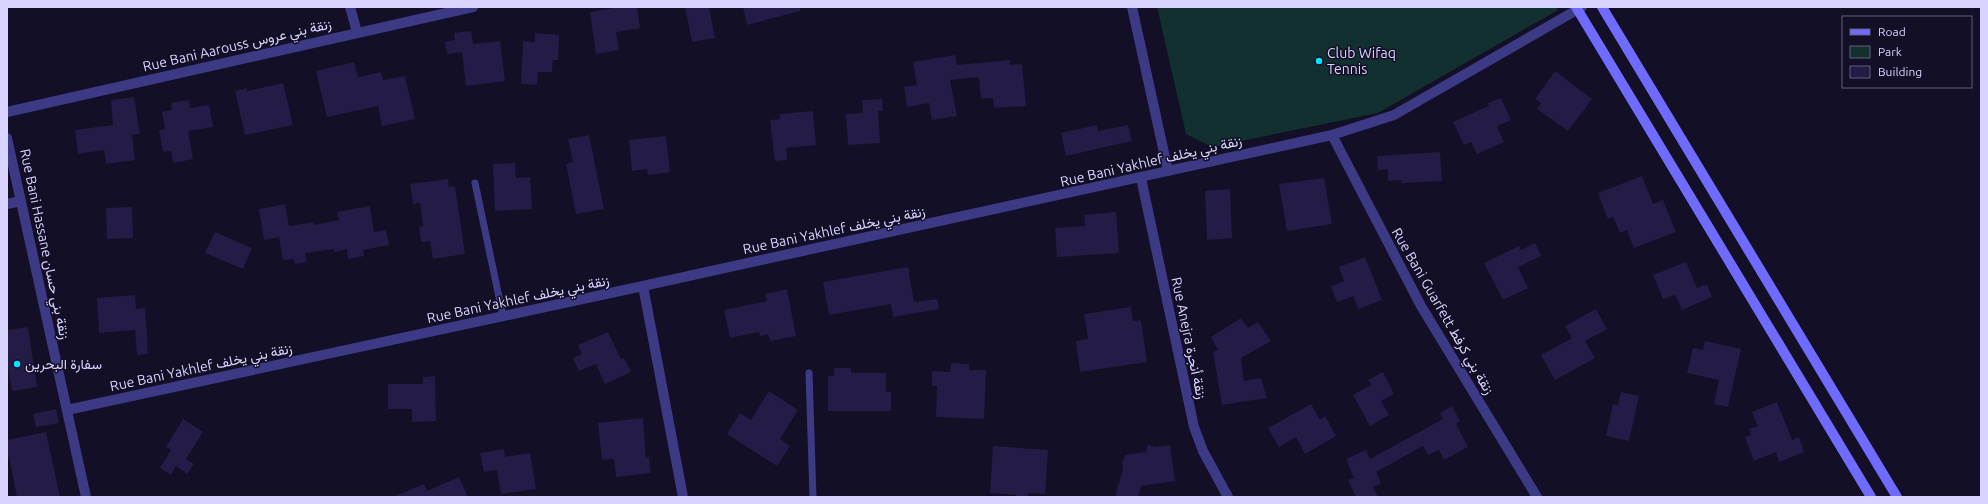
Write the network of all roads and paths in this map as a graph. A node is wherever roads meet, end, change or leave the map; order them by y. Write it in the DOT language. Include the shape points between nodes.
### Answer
graph roads {
  1 [pos="350,7"];
  2 [pos="473,7"];
  3 [pos="1132,7"];
  4 [pos="1602,7"];
  5 [pos="1579,8"];
  6 [pos="356,32"];
  7 [pos="7,112"];
  8 [pos="1332,135"];
  9 [pos="7,138"];
  10 [pos="1168,171"];
  11 [pos="1141,178"];
  12 [pos="475,183"];
  13 [pos="21,201"];
  14 [pos="7,204"];
  15 [pos="643,286"];
  16 [pos="503,316"];
  17 [pos="809,373"];
  18 [pos="67,410"];
  19 [pos="86,497"];
  20 [pos="684,497"];
  21 [pos="812,497"];
  22 [pos="1228,497"];
  23 [pos="1537,497"];
  24 [pos="1871,497"];
  25 [pos="1897,497"];
  1 -- 6 [label="street"];
  2 -- 6 [label="street, Rue Bani Aarouss زنقة بني عروس"];
  3 -- 10 [label="street"];
  4 -- 25 [label="street"];
  5 -- 8 [label="street, Rue Bani Yakhlef زنقة بني يخلف" via="1394,115"];
  5 -- 24 [label="street"];
  6 -- 7 [label="street, Rue Bani Aarouss زنقة بني عروس"];
  8 -- 10 [label="street, Rue Bani Yakhlef زنقة بني يخلف"];
  8 -- 23 [label="street, Rue Bani Guarfett زنقة بني كرفط" via="1421,306"];
  9 -- 13 [label="street, Rue Bani Hassane زنقة بني حسان"];
  10 -- 11 [label="street, Rue Bani Yakhlef زنقة بني يخلف"];
  11 -- 15 [label="street, Rue Bani Yakhlef زنقة بني يخلف"];
  11 -- 22 [label="street, Rue Anejra زنقة أنجرة" via="1194,427 1203,451"];
  12 -- 16 [label="lane"];
  13 -- 14 [label="street"];
  13 -- 18 [label="street, Rue Bani Hassane زنقة بني حسان"];
  15 -- 16 [label="street, Rue Bani Yakhlef زنقة بني يخلف"];
  15 -- 20 [label="street"];
  16 -- 18 [label="street, Rue Bani Yakhlef زنقة بني يخلف"];
  17 -- 21 [label="lane"];
  18 -- 19 [label="street, Rue Bani Hassane زنقة بني حسان"];
}
